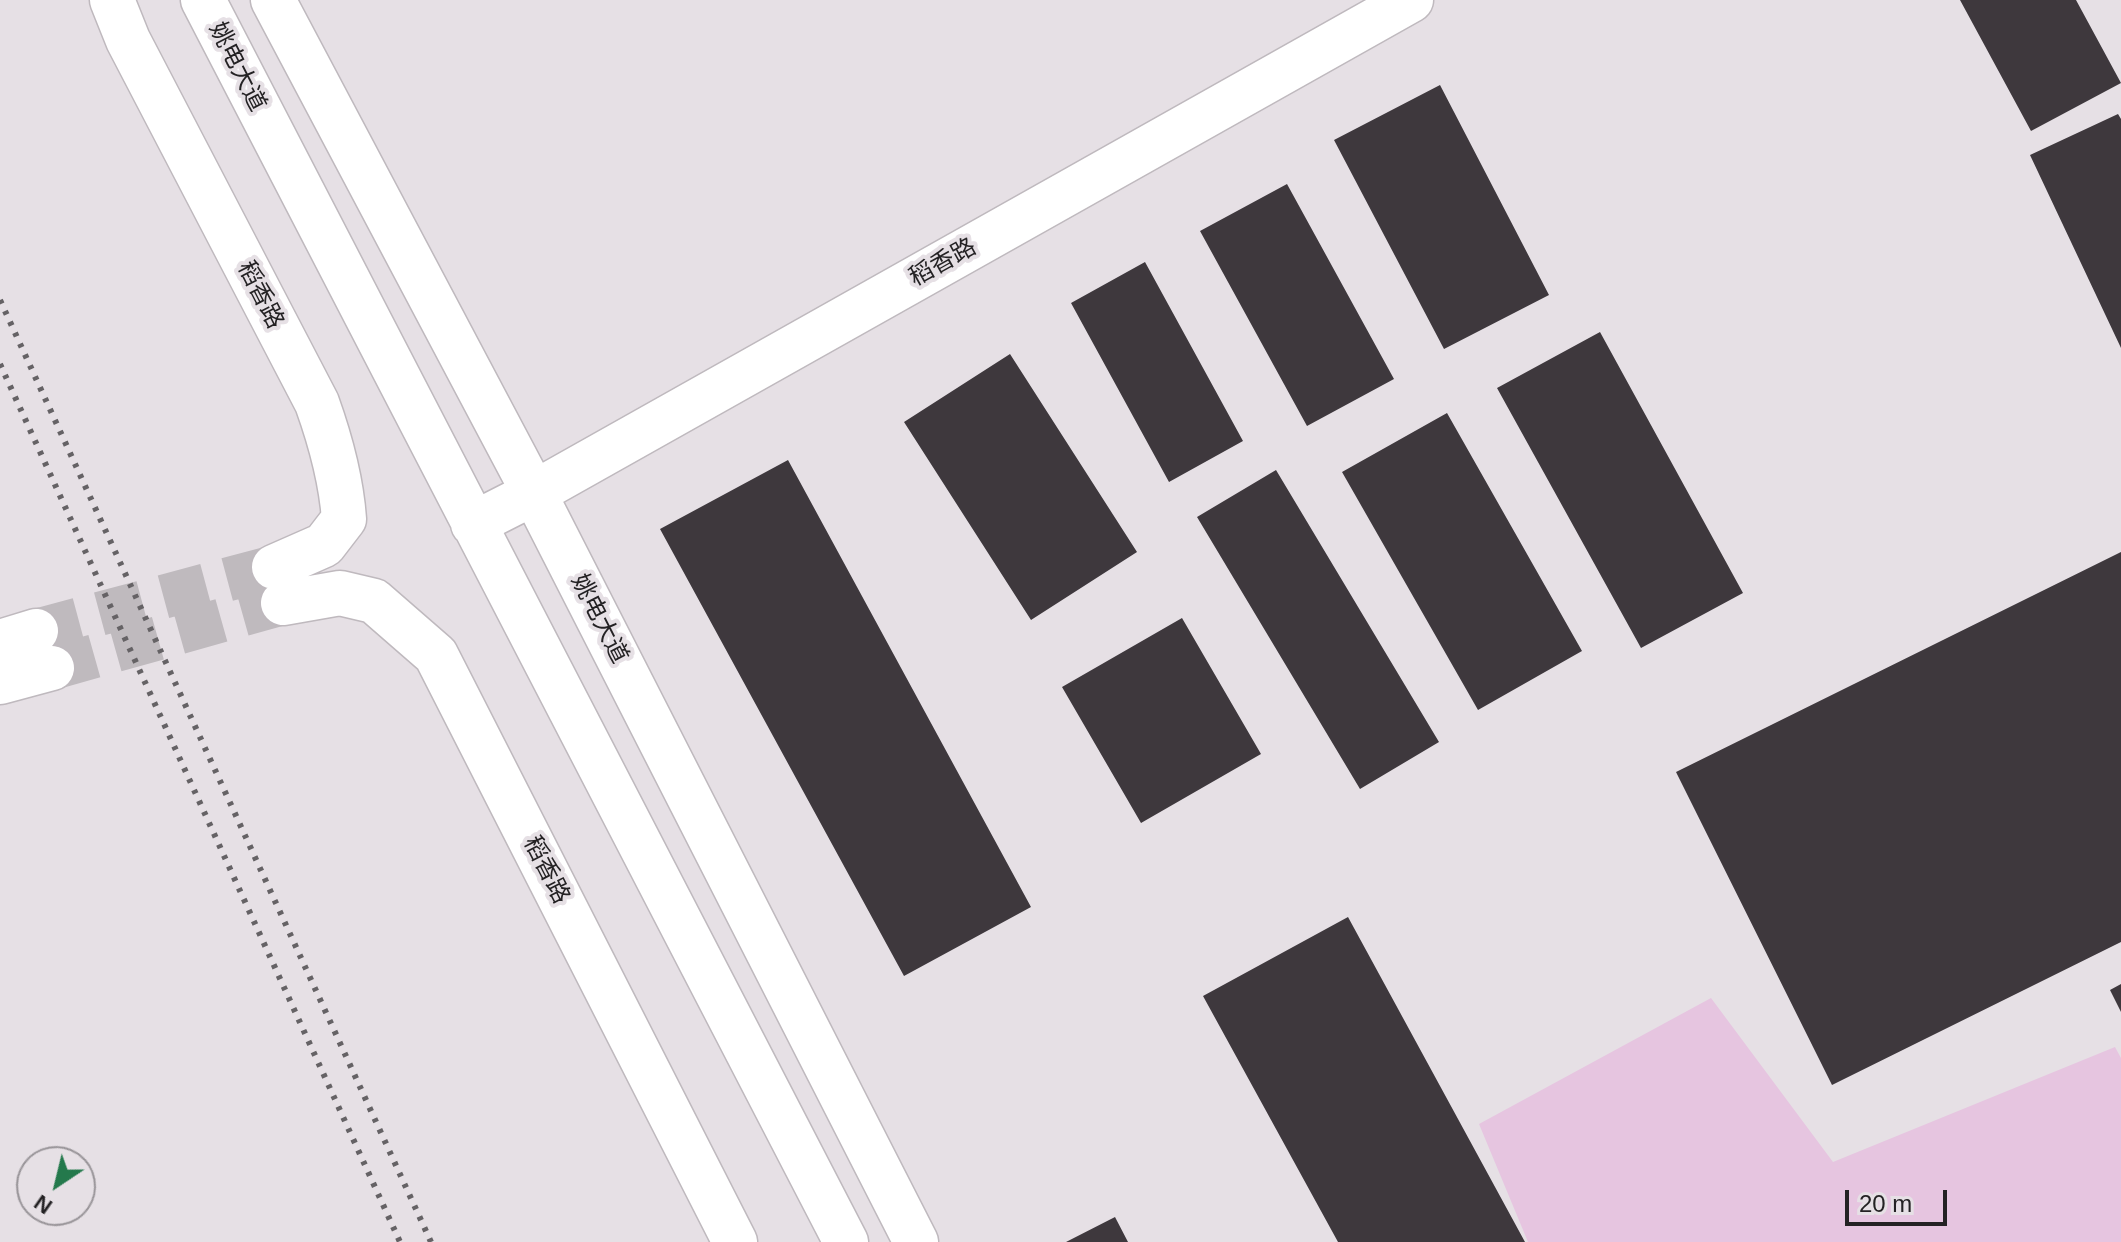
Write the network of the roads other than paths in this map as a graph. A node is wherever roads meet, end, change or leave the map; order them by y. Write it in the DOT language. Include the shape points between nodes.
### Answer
graph roads {
  1 [pos="112,0"];
  2 [pos="203,0"];
  3 [pos="273,0"];
  4 [pos="1411,0"];
  5 [pos="534,493"];
  6 [pos="473,524"];
  7 [pos="29,647"];
  8 [pos="0,682"];
  9 [pos="735,1242"];
  10 [pos="846,1242"];
  11 [pos="916,1242"];
  1 -- 9 [label="main road, 稻香路" via="317,403 332,444 344,519 324,545 278,585 374,601 436,655"];
  2 -- 6 [label="main road, 姚电大道"];
  3 -- 5 [label="main road, 姚电大道"];
  4 -- 5 [label="main road, 稻香路"];
  5 -- 6 [label="main road, 稻香路"];
  5 -- 11 [label="main road, 姚电大道"];
  6 -- 10 [label="main road, 姚电大道"];
  7 -- 8 [label="main road"];
}
